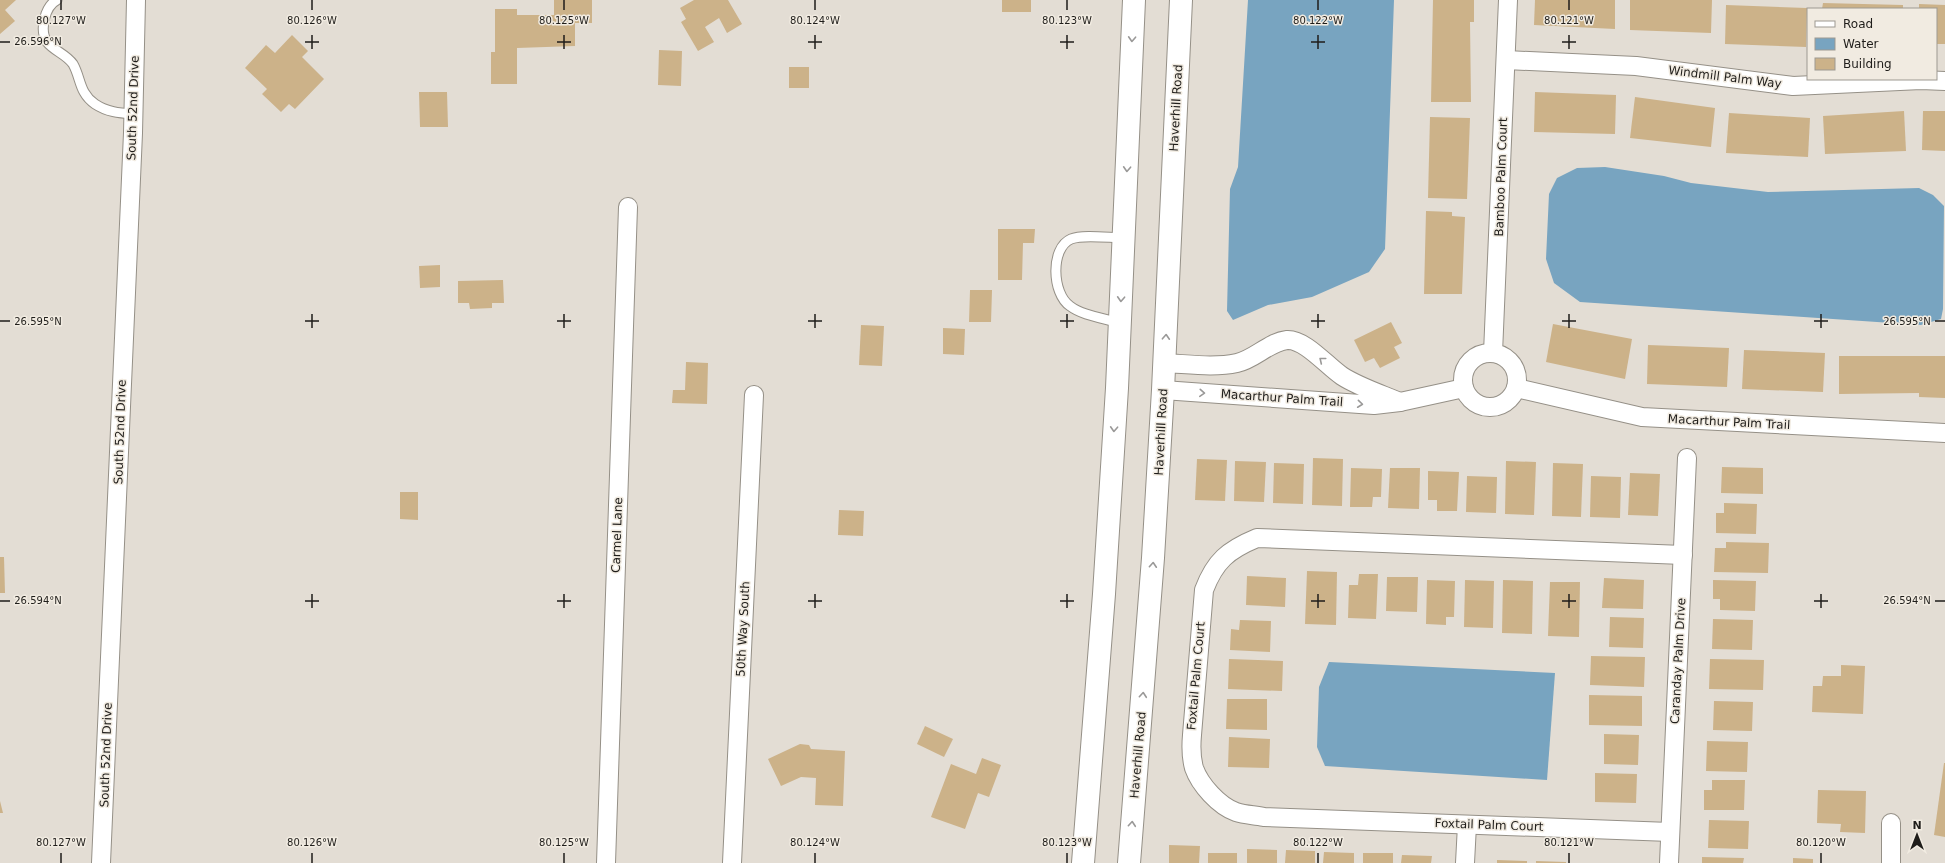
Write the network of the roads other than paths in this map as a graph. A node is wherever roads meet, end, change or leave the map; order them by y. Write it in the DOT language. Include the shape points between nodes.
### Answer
graph roads {
  1 [pos="57,0"];
  2 [pos="136,0"];
  3 [pos="1134,0"];
  4 [pos="1181,0"];
  5 [pos="1508,0"];
  6 [pos="1506,60"];
  7 [pos="1945,81"];
  8 [pos="133,114"];
  9 [pos="628,207"];
  10 [pos="1123,238"];
  11 [pos="1120,323"];
  12 [pos="1493,353"];
  13 [pos="1164,363"];
  14 [pos="1464,388"];
  15 [pos="1516,388"];
  16 [pos="1163,390"];
  17 [pos="754,395"];
  18 [pos="1400,402"];
  19 [pos="1945,433"];
  20 [pos="1687,458"];
  21 [pos="1683,555"];
  22 [pos="1891,823"];
  23 [pos="1467,825"];
  24 [pos="1670,832"];
  25 [pos="101,863"];
  26 [pos="606,863"];
  27 [pos="732,863"];
  28 [pos="1082,863"];
  29 [pos="1129,863"];
  30 [pos="1465,863"];
  31 [pos="1669,863"];
  32 [pos="1891,863"];
  1 -- 8 [label="lane" via="44,18 47,41 69,59 76,69 83,90 94,103 108,112"];
  2 -- 8 [label="street, South 52nd Drive"];
  3 -- 10 [label="street, one-way"];
  13 -- 4 [label="street, Haverhill Road, one-way"];
  5 -- 6 [label="street, Bamboo Palm Court"];
  6 -- 7 [label="street, Windmill Palm Way" via="1636,66 1793,86"];
  6 -- 12 [label="street, Bamboo Palm Court"];
  8 -- 25 [label="street, South 52nd Drive"];
  9 -- 26 [label="street, Carmel Lane"];
  10 -- 11 [label="street, one-way"];
  10 -- 11 [label="lane" via="1074,238 1066,242 1059,252 1056,271 1059,293 1070,306"];
  11 -- 28 [label="street, one-way" via="1104,594"];
  12 -- 14 [label="street" via="1475,357 1469,363 1462,380"];
  12 -- 15 [label="street" via="1507,359 1512,365 1516,372"];
  13 -- 16 [label="street, Haverhill Road"];
  18 -- 13 [label="street, Macarthur Palm Trail, one-way" via="1343,377 1299,343 1287,340 1237,363"];
  14 -- 15 [label="street" via="1468,397 1485,407 1495,407 1504,403"];
  14 -- 18 [label="street, Macarthur Palm Trail"];
  15 -- 19 [label="street, Macarthur Palm Trail" via="1642,417"];
  16 -- 18 [label="street, Macarthur Palm Trail, one-way" via="1374,406"];
  29 -- 16 [label="street, Haverhill Road, one-way" via="1153,558"];
  17 -- 27 [label="street, 50th Way South"];
  20 -- 21 [label="street, Caranday Palm Drive"];
  21 -- 23 [label="street, Foxtail Palm Court" via="1257,538 1224,556 1210,573 1203,598 1191,754 1194,769 1218,800 1235,812 1264,817"];
  21 -- 24 [label="street, Caranday Palm Drive"];
  22 -- 32 [label="street"];
  23 -- 24 [label="street, Foxtail Palm Court"];
  23 -- 30 [label="street"];
  24 -- 31 [label="street, Caranday Palm Drive"];
}
